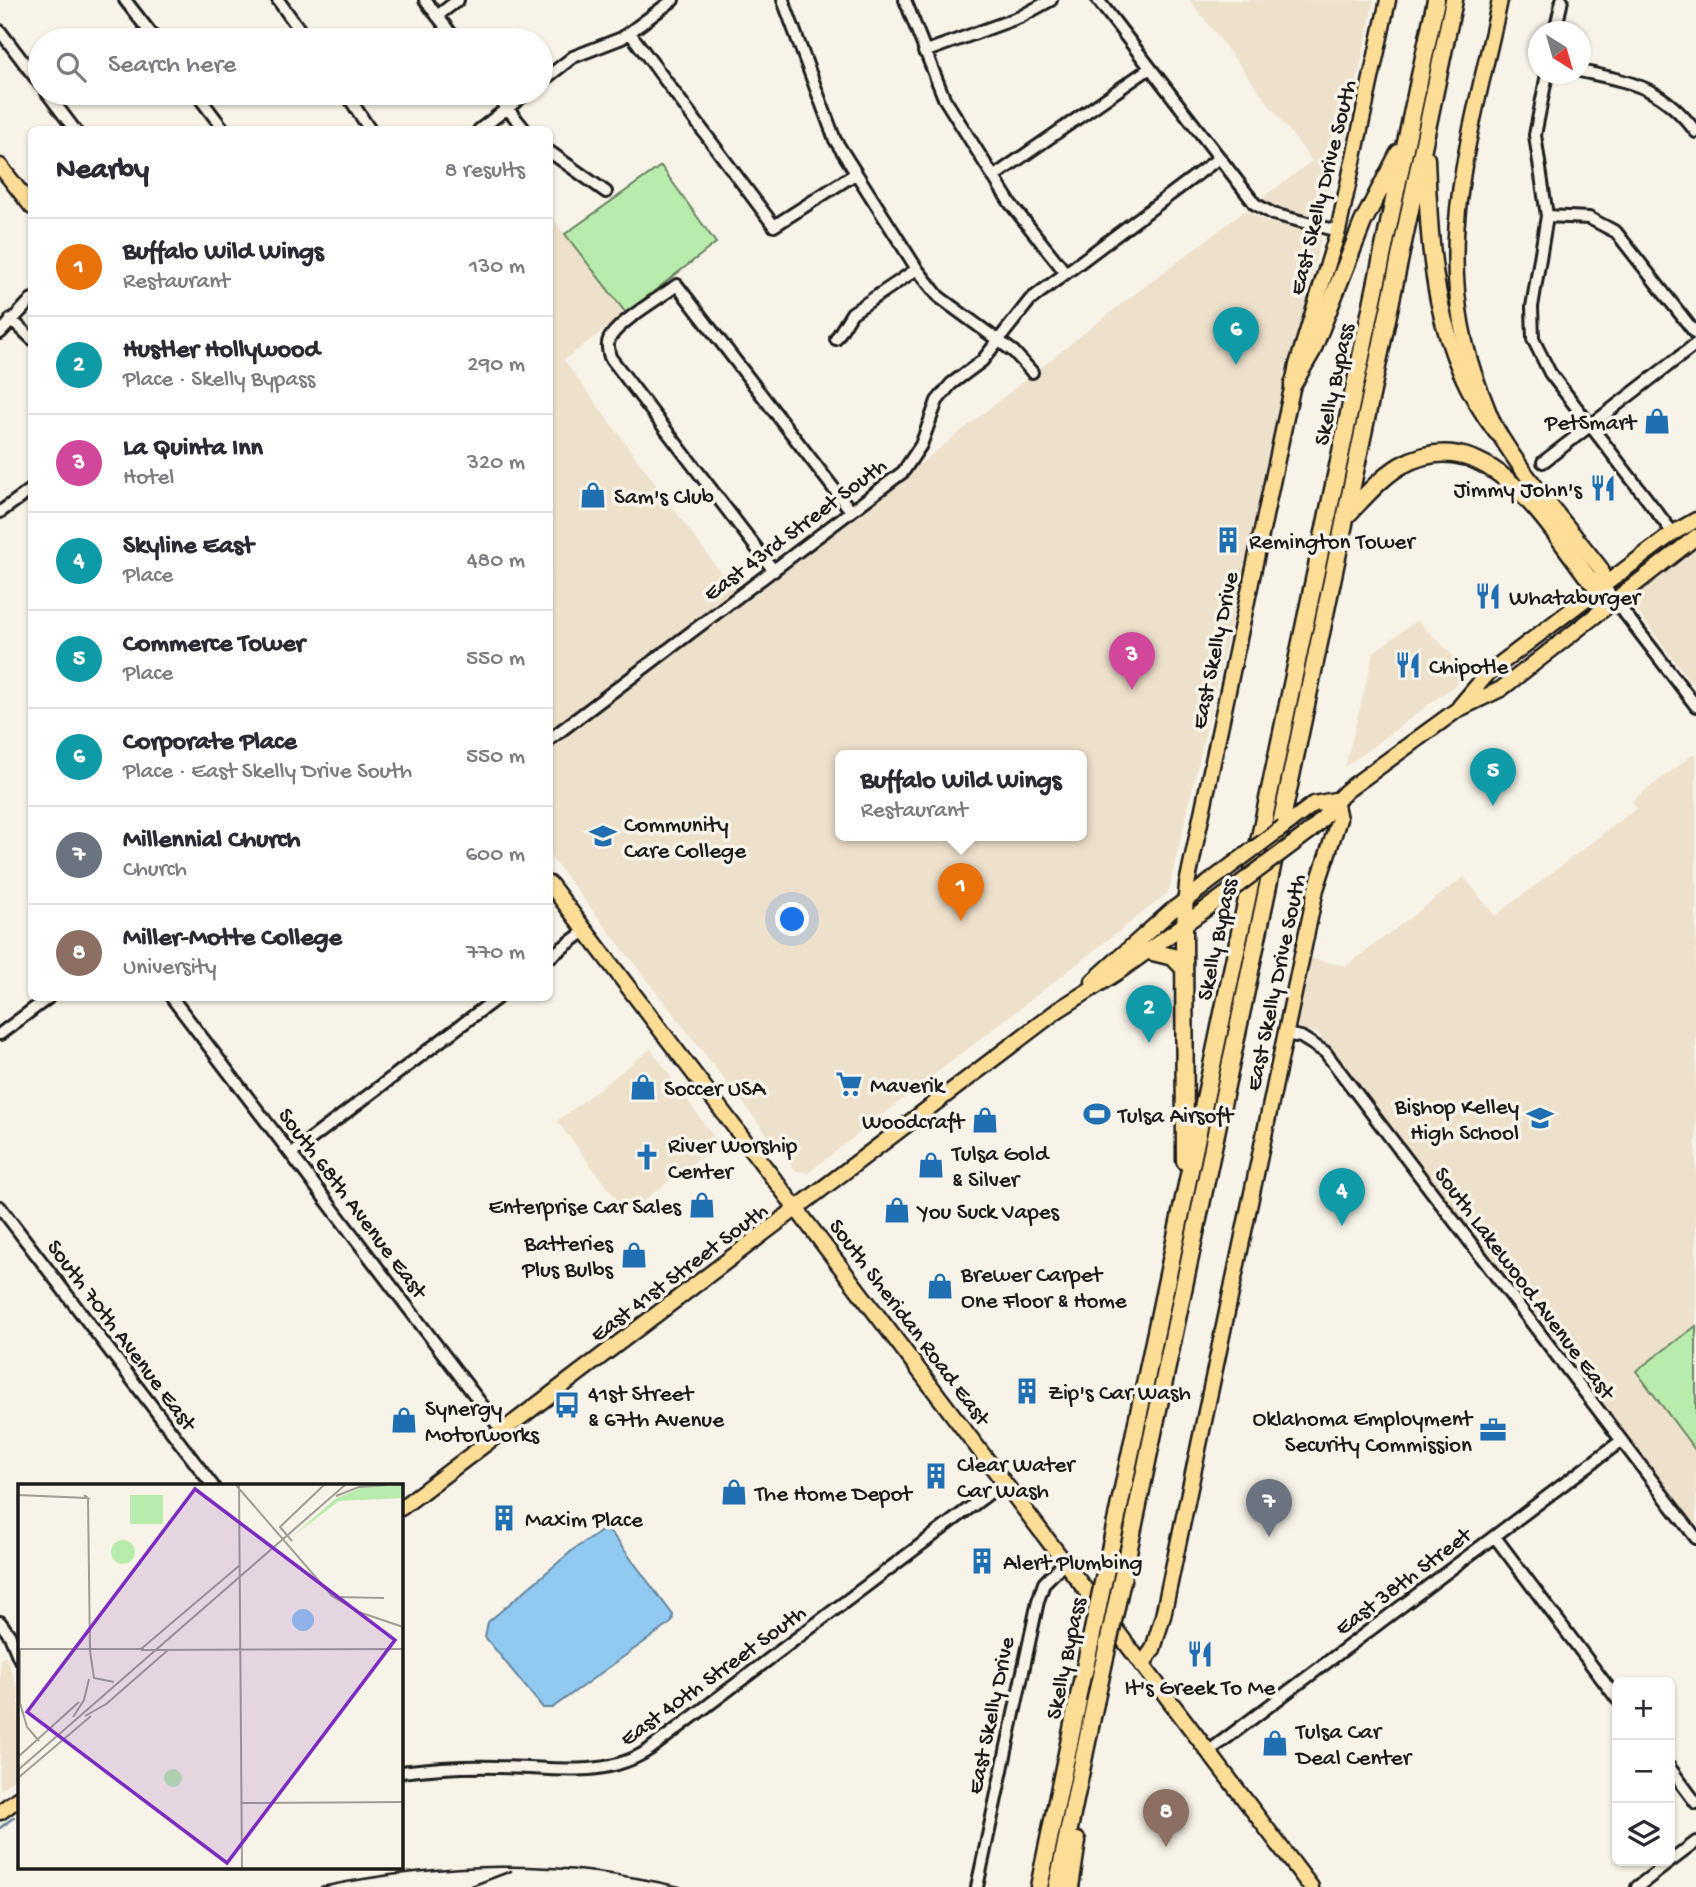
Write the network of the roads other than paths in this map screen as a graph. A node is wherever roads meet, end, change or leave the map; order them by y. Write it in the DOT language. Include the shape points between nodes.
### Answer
graph roads {
  1 [pos="125,0"];
  2 [pos="278,0"];
  3 [pos="425,0"];
  4 [pos="458,0"];
  5 [pos="673,0"];
  6 [pos="783,0"];
  7 [pos="905,0"];
  8 [pos="1051,0"];
  9 [pos="1098,0"];
  10 [pos="1388,0"];
  11 [pos="1436,0"];
  12 [pos="1454,0"];
  13 [pos="1500,0"];
  14 [pos="1562,0"];
  15 [pos="437,16"];
  16 [pos="1557,21"];
  17 [pos="147,28"];
  18 [pos="298,28"];
  19 [pos="446,28"];
  20 [pos="0,31"];
  21 [pos="630,33"];
  22 [pos="924,52"];
  23 [pos="28,68"];
  24 [pos="1150,68"];
  25 [pos="553,73"];
  26 [pos="1591,74"];
  27 [pos="1545,84"];
  28 [pos="56,105"];
  29 [pos="205,105"];
  30 [pos="354,105"];
  31 [pos="505,105"];
  32 [pos="511,105"];
  33 [pos="507,108"];
  34 [pos="72,126"];
  35 [pos="221,126"];
  36 [pos="367,126"];
  37 [pos="484,126"];
  38 [pos="522,126"];
  39 [pos="1696,132"];
  40 [pos="1425,133"];
  41 [pos="1408,135"];
  42 [pos="553,154"];
  43 [pos="1219,158"];
  44 [pos="0,166"];
  45 [pos="855,174"];
  46 [pos="993,177"];
  47 [pos="606,191"];
  48 [pos="28,202"];
  49 [pos="1547,216"];
  50 [pos="1338,231"];
  51 [pos="917,269"];
  52 [pos="1065,272"];
  53 [pos="28,303"];
  54 [pos="11,318"];
  55 [pos="0,332"];
  56 [pos="1696,334"];
  57 [pos="28,335"];
  58 [pos="836,339"];
  59 [pos="999,341"];
  60 [pos="1696,345"];
  61 [pos="1032,372"];
  62 [pos="1293,384"];
  63 [pos="1591,425"];
  64 [pos="1497,432"];
  65 [pos="1542,462"];
  66 [pos="28,492"];
  67 [pos="0,512"];
  68 [pos="851,512"];
  69 [pos="1345,517"];
  70 [pos="1696,520"];
  71 [pos="1673,533"];
  72 [pos="1696,537"];
  73 [pos="774,570"];
  74 [pos="1603,585"];
  75 [pos="1616,601"];
  76 [pos="1696,706"];
  77 [pos="1457,710"];
  78 [pos="553,738"];
  79 [pos="1335,800"];
  80 [pos="553,888"];
  81 [pos="1187,899"];
  82 [pos="1184,926"];
  83 [pos="585,931"];
  84 [pos="1149,951"];
  85 [pos="553,955"];
  86 [pos="1184,968"];
  87 [pos="1082,992"];
  88 [pos="44,1001"];
  89 [pos="174,1001"];
  90 [pos="493,1001"];
  91 [pos="0,1034"];
  92 [pos="1285,1034"];
  93 [pos="291,1154"];
  94 [pos="1186,1190"];
  95 [pos="0,1207"];
  96 [pos="797,1209"];
  97 [pos="502,1431"];
  98 [pos="1621,1441"];
  99 [pos="1004,1482"];
  100 [pos="211,1484"];
  101 [pos="402,1507"];
  102 [pos="1494,1537"];
  103 [pos="1696,1538"];
  104 [pos="1065,1562"];
  105 [pos="0,1622"];
  106 [pos="18,1656"];
  107 [pos="1142,1665"];
  108 [pos="1612,1692"];
  109 [pos="1095,1703"];
  110 [pos="1208,1752"];
  111 [pos="402,1772"];
  112 [pos="1675,1776"];
  113 [pos="18,1799"];
  114 [pos="1696,1803"];
  115 [pos="0,1812"];
  116 [pos="1696,1842"];
  117 [pos="976,1887"];
  118 [pos="1039,1887"];
  119 [pos="1057,1887"];
  120 [pos="1070,1887"];
  121 [pos="1311,1887"];
  122 [pos="1637,1887"];
  1 -- 17 [label="street"];
  2 -- 18 [label="street"];
  3 -- 15 [label="street"];
  4 -- 15 [label="street"];
  5 -- 21 [label="street"];
  6 -- 45 [label="street" via="835,140"];
  7 -- 22 [label="street"];
  8 -- 22 [label="street" via="1020,17"];
  9 -- 24 [label="street"];
  10 -- 50 [label="main road, East Skelly Drive South"];
  11 -- 41 [label="highway, Skelly Bypass"];
  12 -- 40 [label="highway, Skelly Bypass"];
  13 -- 64 [label="main road" via="1458,199 1453,246 1460,324"];
  14 -- 16 [label="street"];
  15 -- 19 [label="street"];
  20 -- 23 [label="street"];
  21 -- 25 [label="street" via="573,57"];
  21 -- 45 [label="street" via="774,226"];
  22 -- 46 [label="street" via="944,98"];
  24 -- 43 [label="street"];
  24 -- 46 [label="street"];
  26 -- 39 [label="street" via="1653,90 1679,110"];
  27 -- 49 [label="street" via="1535,149"];
  28 -- 34 [label="street"];
  29 -- 35 [label="street"];
  30 -- 36 [label="street"];
  31 -- 33 [label="street"];
  32 -- 33 [label="street"];
  33 -- 37 [label="street"];
  33 -- 38 [label="street"];
  40 -- 64 [label="highway" via="1431,265 1437,298 1464,378"];
  40 -- 69 [label="highway, Skelly Bypass"];
  41 -- 62 [label="highway" via="1363,222 1312,351"];
  41 -- 94 [label="highway, Skelly Bypass"];
  42 -- 47 [label="street"];
  43 -- 50 [label="street" via="1263,209"];
  43 -- 52 [label="street, East 43rd Street South"];
  44 -- 48 [label="main road"];
  45 -- 51 [label="street"];
  46 -- 52 [label="street"];
  49 -- 56 [label="street" via="1589,218 1616,232"];
  49 -- 63 [label="street" via="1531,307 1533,339 1550,373"];
  50 -- 62 [label="main road, East Skelly Drive South"];
  51 -- 58 [label="street" via="852,313"];
  51 -- 59 [label="street" via="939,297"];
  52 -- 59 [label="street, East 43rd Street South" via="1030,300"];
  53 -- 54 [label="street"];
  54 -- 55 [label="street"];
  54 -- 57 [label="street"];
  59 -- 61 [label="street"];
  59 -- 68 [label="street, East 43rd Street South" via="937,401 909,465"];
  60 -- 63 [label="street"];
  62 -- 81 [label="main road, East Skelly Drive"];
  63 -- 65 [label="street"];
  63 -- 71 [label="street"];
  64 -- 74 [label="main road" via="1601,569"];
  66 -- 67 [label="street"];
  68 -- 73 [label="street, East 43rd Street South"];
  68 -- 73 [label="street" via="677,285 611,336 610,357"];
  69 -- 74 [label="highway" via="1399,467 1439,455 1468,457 1495,469 1518,487 1590,580"];
  69 -- 109 [label="highway, Skelly Bypass, bridge"];
  70 -- 71 [label="main road, East 41st Street South"];
  71 -- 74 [label="main road, East 41st Street South"];
  72 -- 75 [label="main road, East 41st Street South"];
  73 -- 78 [label="street, East 43rd Street South"];
  74 -- 75 [label="street"];
  74 -- 77 [label="main road, East 41st Street South" via="1488,673"];
  75 -- 76 [label="street"];
  75 -- 77 [label="main road, East 41st Street South" via="1501,689"];
  77 -- 79 [label="main road, East 41st Street South"];
  79 -- 81 [label="main road, East 41st Street South, bridge" via="1314,804"];
  79 -- 82 [label="main road, East 41st Street South, bridge" via="1317,826"];
  79 -- 92 [label="main road, East Skelly Drive South" via="1339,820 1316,889"];
  80 -- 83 [label="main road, South Sheridan Road East"];
  81 -- 82 [label="main road, East Skelly Drive"];
  81 -- 87 [label="main road, East 41st Street South"];
  82 -- 84 [label="main road, East 41st Street South"];
  82 -- 86 [label="highway"];
  83 -- 85 [label="street"];
  83 -- 96 [label="main road, South Sheridan Road East"];
  84 -- 86 [label="highway" via="1173,957"];
  84 -- 87 [label="main road, East 41st Street South"];
  86 -- 94 [label="highway"];
  87 -- 96 [label="main road, East 41st Street South"];
  88 -- 91 [label="street"];
  89 -- 93 [label="street, South 68th Avenue East"];
  90 -- 93 [label="street"];
  92 -- 98 [label="street, South Lakewood Avenue East" via="1325,1052"];
  92 -- 107 [label="main road, East Skelly Drive South" via="1163,1616 1157,1640"];
  93 -- 97 [label="street, South 68th Avenue East"];
  94 -- 118 [label="highway, Skelly Bypass, bridge"];
  95 -- 100 [label="street, South 70th Avenue East"];
  96 -- 97 [label="main road, East 41st Street South"];
  96 -- 99 [label="main road, South Sheridan Road East"];
  97 -- 101 [label="main road, East 41st Street South"];
  98 -- 102 [label="street, East 38th Street"];
  98 -- 103 [label="street, South Lakewood Avenue East"];
  99 -- 104 [label="main road, South Sheridan Road East"];
  99 -- 111 [label="street, East 40th Street South" via="626,1763 591,1770 481,1767"];
  102 -- 108 [label="street"];
  102 -- 110 [label="street, East 38th Street"];
  104 -- 107 [label="main road, South Sheridan Road East"];
  104 -- 117 [label="street, East Skelly Drive" via="1044,1583 1038,1601"];
  105 -- 106 [label="street"];
  107 -- 110 [label="main road, South Sheridan Road East"];
  109 -- 119 [label="highway, Skelly Bypass"];
  109 -- 120 [label="highway"];
  110 -- 121 [label="main road, South Sheridan Road East"];
  112 -- 114 [label="street"];
  113 -- 115 [label="main road"];
  116 -- 122 [label="street"];
}
